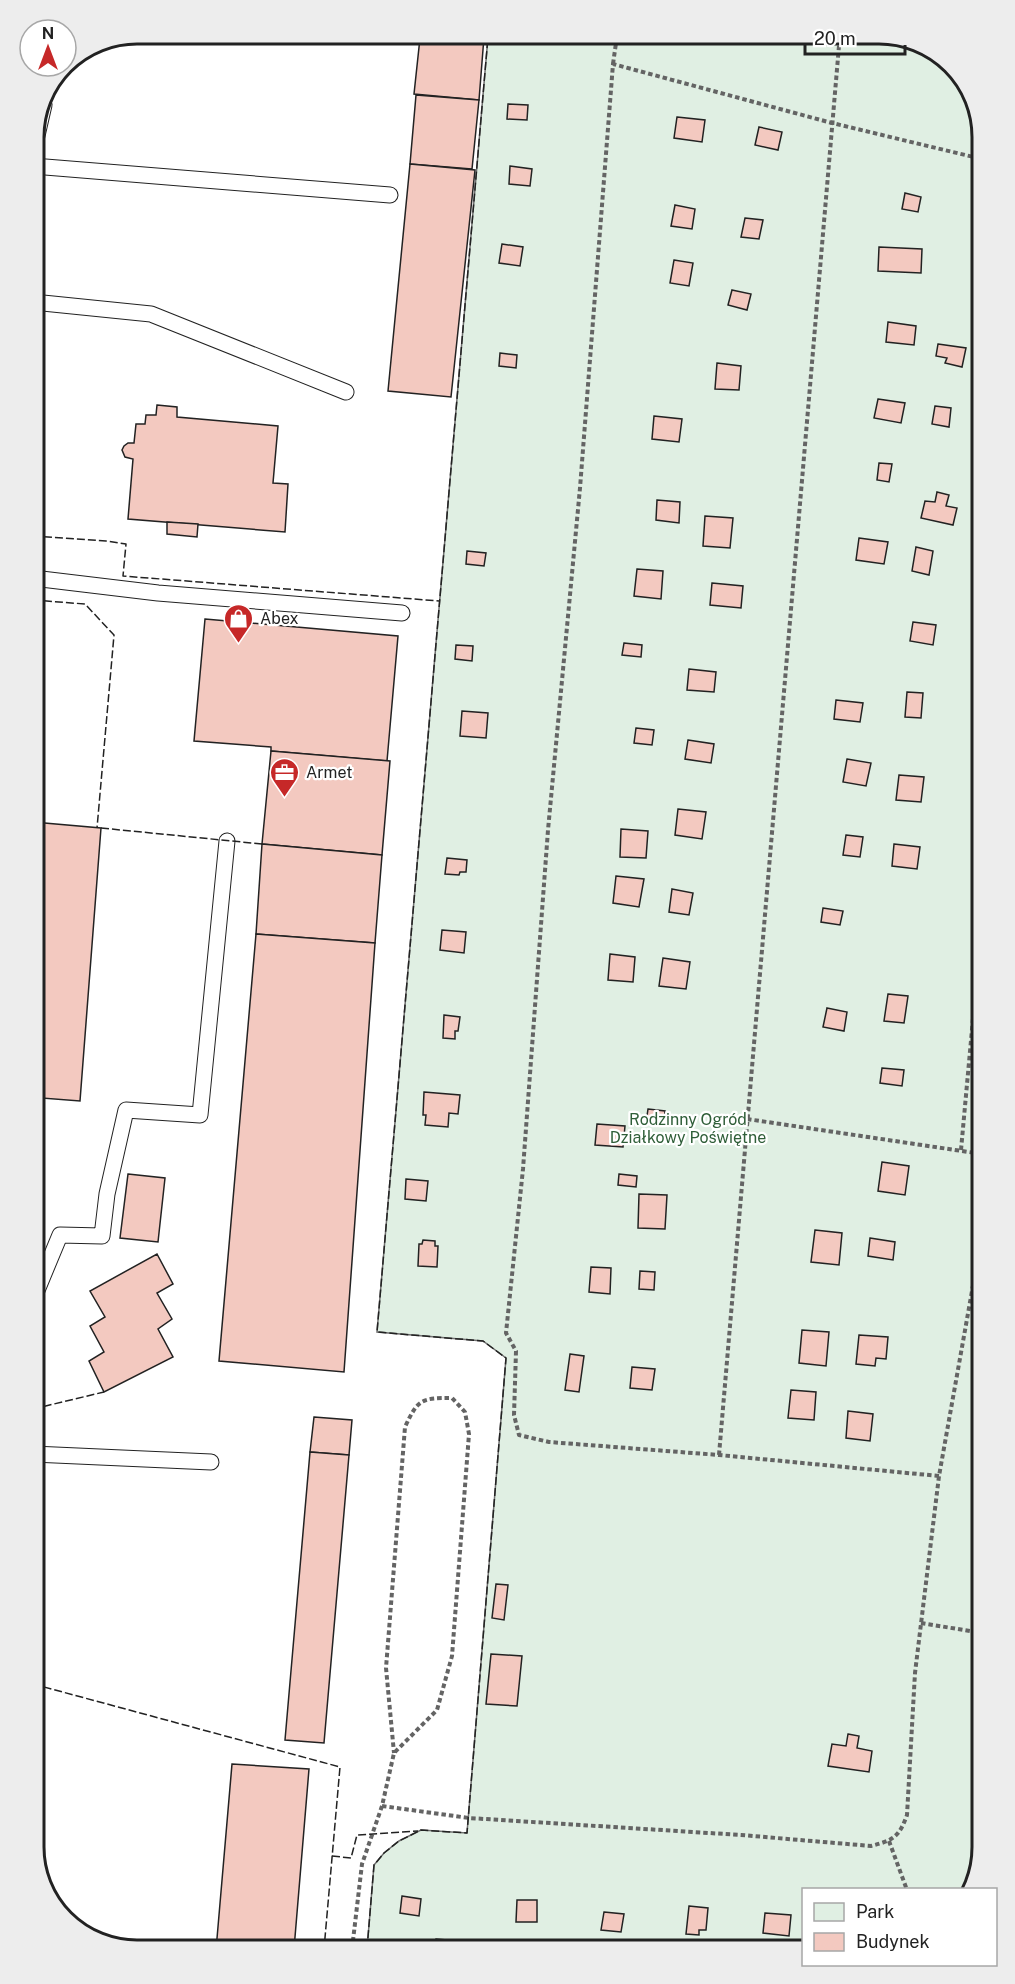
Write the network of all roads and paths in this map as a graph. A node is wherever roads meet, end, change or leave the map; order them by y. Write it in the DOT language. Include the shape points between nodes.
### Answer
graph roads {
  1 [pos="616,44"];
  2 [pos="839,44"];
  3 [pos="613,64"];
  4 [pos="832,123"];
  5 [pos="972,157"];
  6 [pos="44,167"];
  7 [pos="390,195"];
  8 [pos="44,303"];
  9 [pos="346,392"];
  10 [pos="44,579"];
  11 [pos="402,613"];
  12 [pos="227,841"];
  13 [pos="972,1030"];
  14 [pos="747,1119"];
  15 [pos="961,1150"];
  16 [pos="972,1152"];
  17 [pos="44,1274"];
  18 [pos="972,1292"];
  19 [pos="44,1454"];
  20 [pos="719,1455"];
  21 [pos="211,1462"];
  22 [pos="939,1476"];
  23 [pos="921,1623"];
  24 [pos="972,1631"];
  25 [pos="394,1754"];
  26 [pos="382,1806"];
  27 [pos="889,1842"];
  28 [pos="907,1888"];
  29 [pos="353,1940"];
  1 -- 3 [label="path"];
  2 -- 4 [label="path"];
  3 -- 4 [label="path"];
  3 -- 20 [label="path" via="523,1169 506,1334 516,1351 514,1415 519,1435 549,1442"];
  4 -- 5 [label="path"];
  4 -- 14 [label="path"];
  6 -- 7 [label="lane"];
  8 -- 9 [label="lane" via="151,314"];
  10 -- 11 [label="lane"];
  12 -- 17 [label="lane" via="200,1115 126,1110 102,1236 60,1235"];
  13 -- 15 [label="path"];
  14 -- 15 [label="path"];
  14 -- 20 [label="path"];
  15 -- 16 [label="path"];
  18 -- 22 [label="path"];
  19 -- 21 [label="lane"];
  20 -- 22 [label="path"];
  22 -- 23 [label="path"];
  23 -- 24 [label="path"];
  23 -- 27 [label="path" via="907,1815 901,1833"];
  25 -- 25 [label="path" via="386,1668 405,1427 414,1407 429,1398 452,1398 465,1412 470,1434 452,1656 437,1710"];
  25 -- 26 [label="path"];
  26 -- 27 [label="path" via="469,1818 871,1846"];
  26 -- 29 [label="path" via="362,1864"];
  27 -- 28 [label="path"];
}
